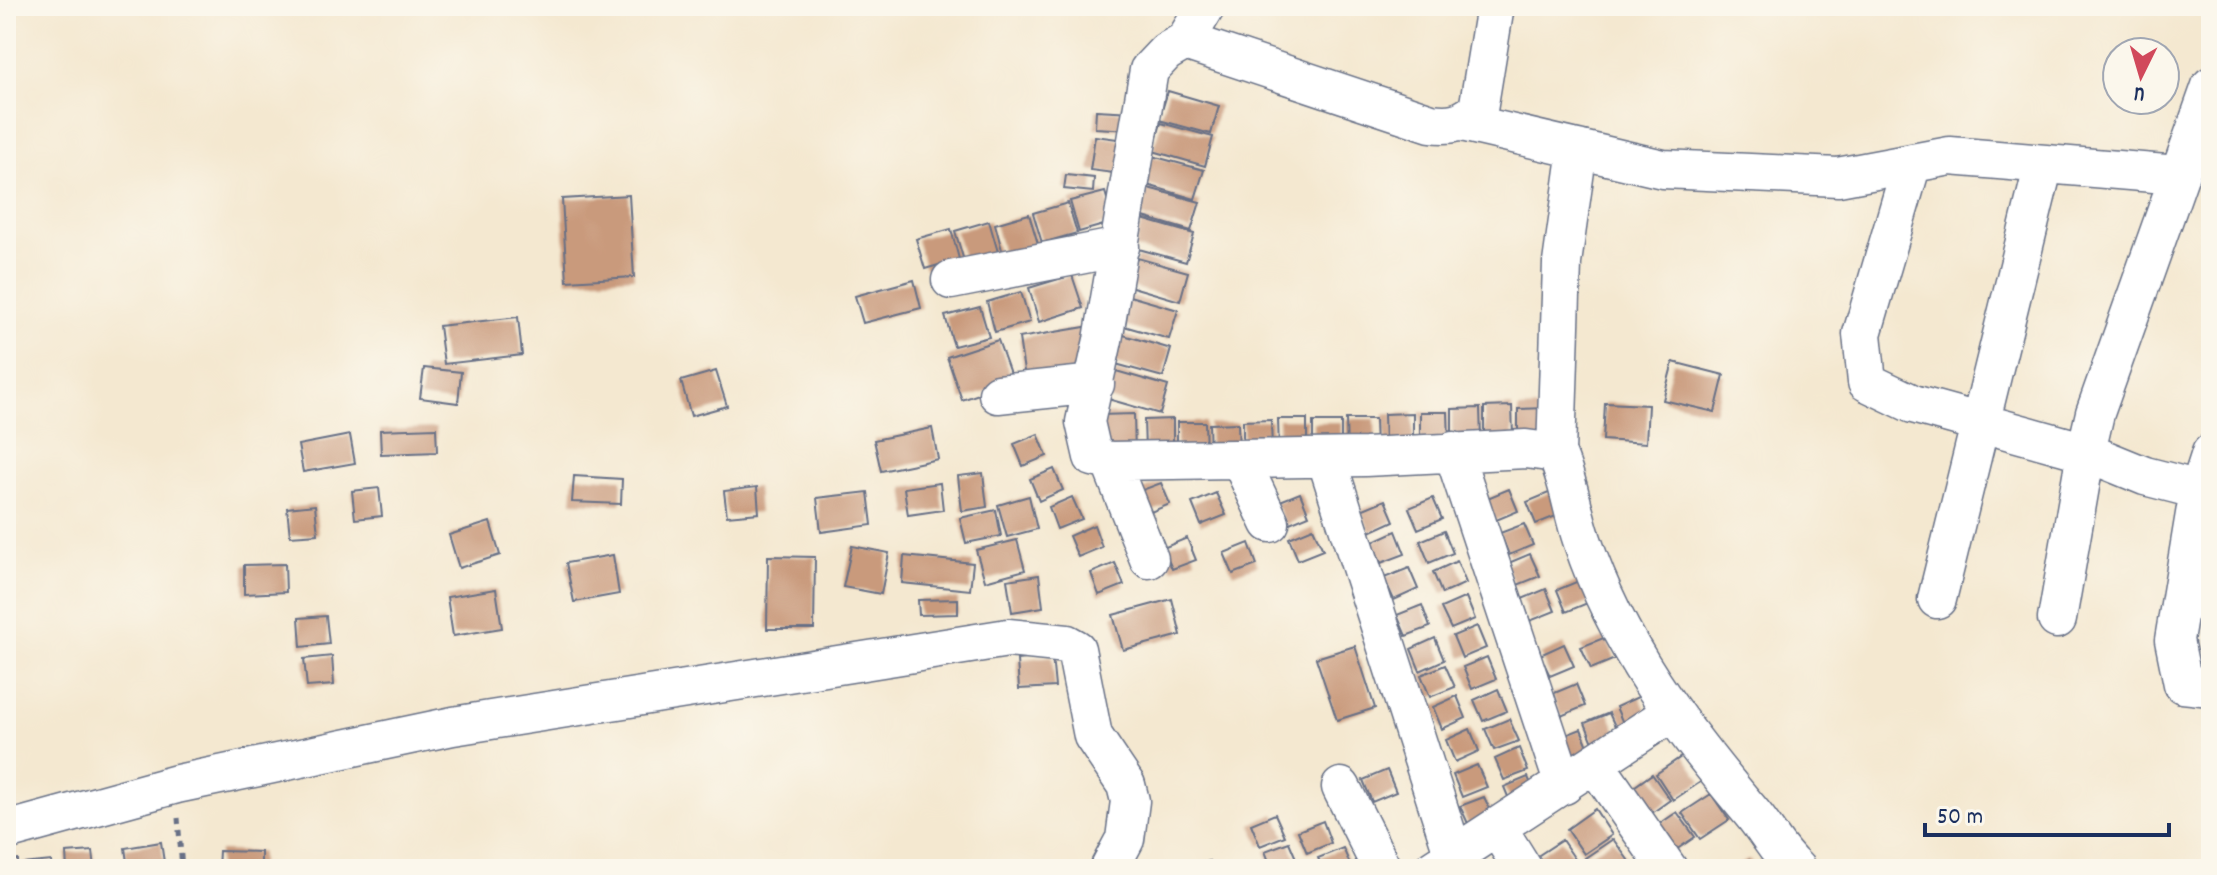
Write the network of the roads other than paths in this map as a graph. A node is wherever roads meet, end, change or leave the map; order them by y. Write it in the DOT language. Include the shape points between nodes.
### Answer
graph roads {
  1 [pos="1206,6"];
  2 [pos="1495,6"];
  3 [pos="1185,41"];
  4 [pos="2211,86"];
  5 [pos="1462,122"];
  6 [pos="1578,149"];
  7 [pos="1912,163"];
  8 [pos="2044,164"];
  9 [pos="2178,175"];
  10 [pos="1120,247"];
  11 [pos="951,280"];
  12 [pos="1095,384"];
  13 [pos="998,394"];
  14 [pos="1978,422"];
  15 [pos="1453,451"];
  16 [pos="2086,452"];
  17 [pos="1556,453"];
  18 [pos="2211,453"];
  19 [pos="1326,458"];
  20 [pos="1240,459"];
  21 [pos="1110,461"];
  22 [pos="2205,492"];
  23 [pos="1270,523"];
  24 [pos="1149,559"];
  25 [pos="1937,599"];
  26 [pos="2057,619"];
  27 [pos="2211,687"];
  28 [pos="1671,713"];
  29 [pos="1595,764"];
  30 [pos="1564,785"];
  31 [pos="1341,787"];
  32 [pos="1498,829"];
  33 [pos="6,831"];
  34 [pos="1444,862"];
  35 [pos="1109,869"];
  36 [pos="1382,869"];
  37 [pos="1523,869"];
  38 [pos="1668,869"];
  39 [pos="1796,869"];
  1 -- 3 [label="street"];
  2 -- 5 [label="street" via="1478,110"];
  3 -- 5 [label="street" via="1431,123"];
  3 -- 10 [label="street" via="1149,70"];
  4 -- 9 [label="street"];
  5 -- 6 [label="street"];
  6 -- 7 [label="street" via="1663,169 1838,177"];
  6 -- 17 [label="street" via="1562,263"];
  7 -- 8 [label="street" via="1950,156"];
  7 -- 14 [label="street" via="1862,334 1867,382 1913,404"];
  8 -- 9 [label="street"];
  8 -- 14 [label="street"];
  9 -- 16 [label="street"];
  10 -- 11 [label="street"];
  10 -- 12 [label="street"];
  12 -- 13 [label="street"];
  12 -- 21 [label="street" via="1085,422 1087,444 1093,457"];
  14 -- 16 [label="street"];
  14 -- 25 [label="street"];
  15 -- 17 [label="street"];
  15 -- 19 [label="street"];
  15 -- 30 [label="street"];
  16 -- 22 [label="street"];
  16 -- 26 [label="street"];
  17 -- 28 [label="street" via="1611,612"];
  18 -- 22 [label="street"];
  19 -- 20 [label="street"];
  19 -- 34 [label="street"];
  20 -- 21 [label="street"];
  20 -- 23 [label="street"];
  21 -- 24 [label="street"];
  22 -- 27 [label="street" via="2174,640 2183,684"];
  28 -- 29 [label="street"];
  28 -- 39 [label="street" via="1777,852"];
  29 -- 30 [label="street"];
  29 -- 38 [label="street"];
  30 -- 32 [label="street"];
  31 -- 36 [label="street"];
  32 -- 34 [label="street"];
  32 -- 37 [label="street"];
  33 -- 35 [label="street" via="177,784 453,726 1008,638 1076,649 1093,736 1126,785 1130,801 1125,839"];
}
